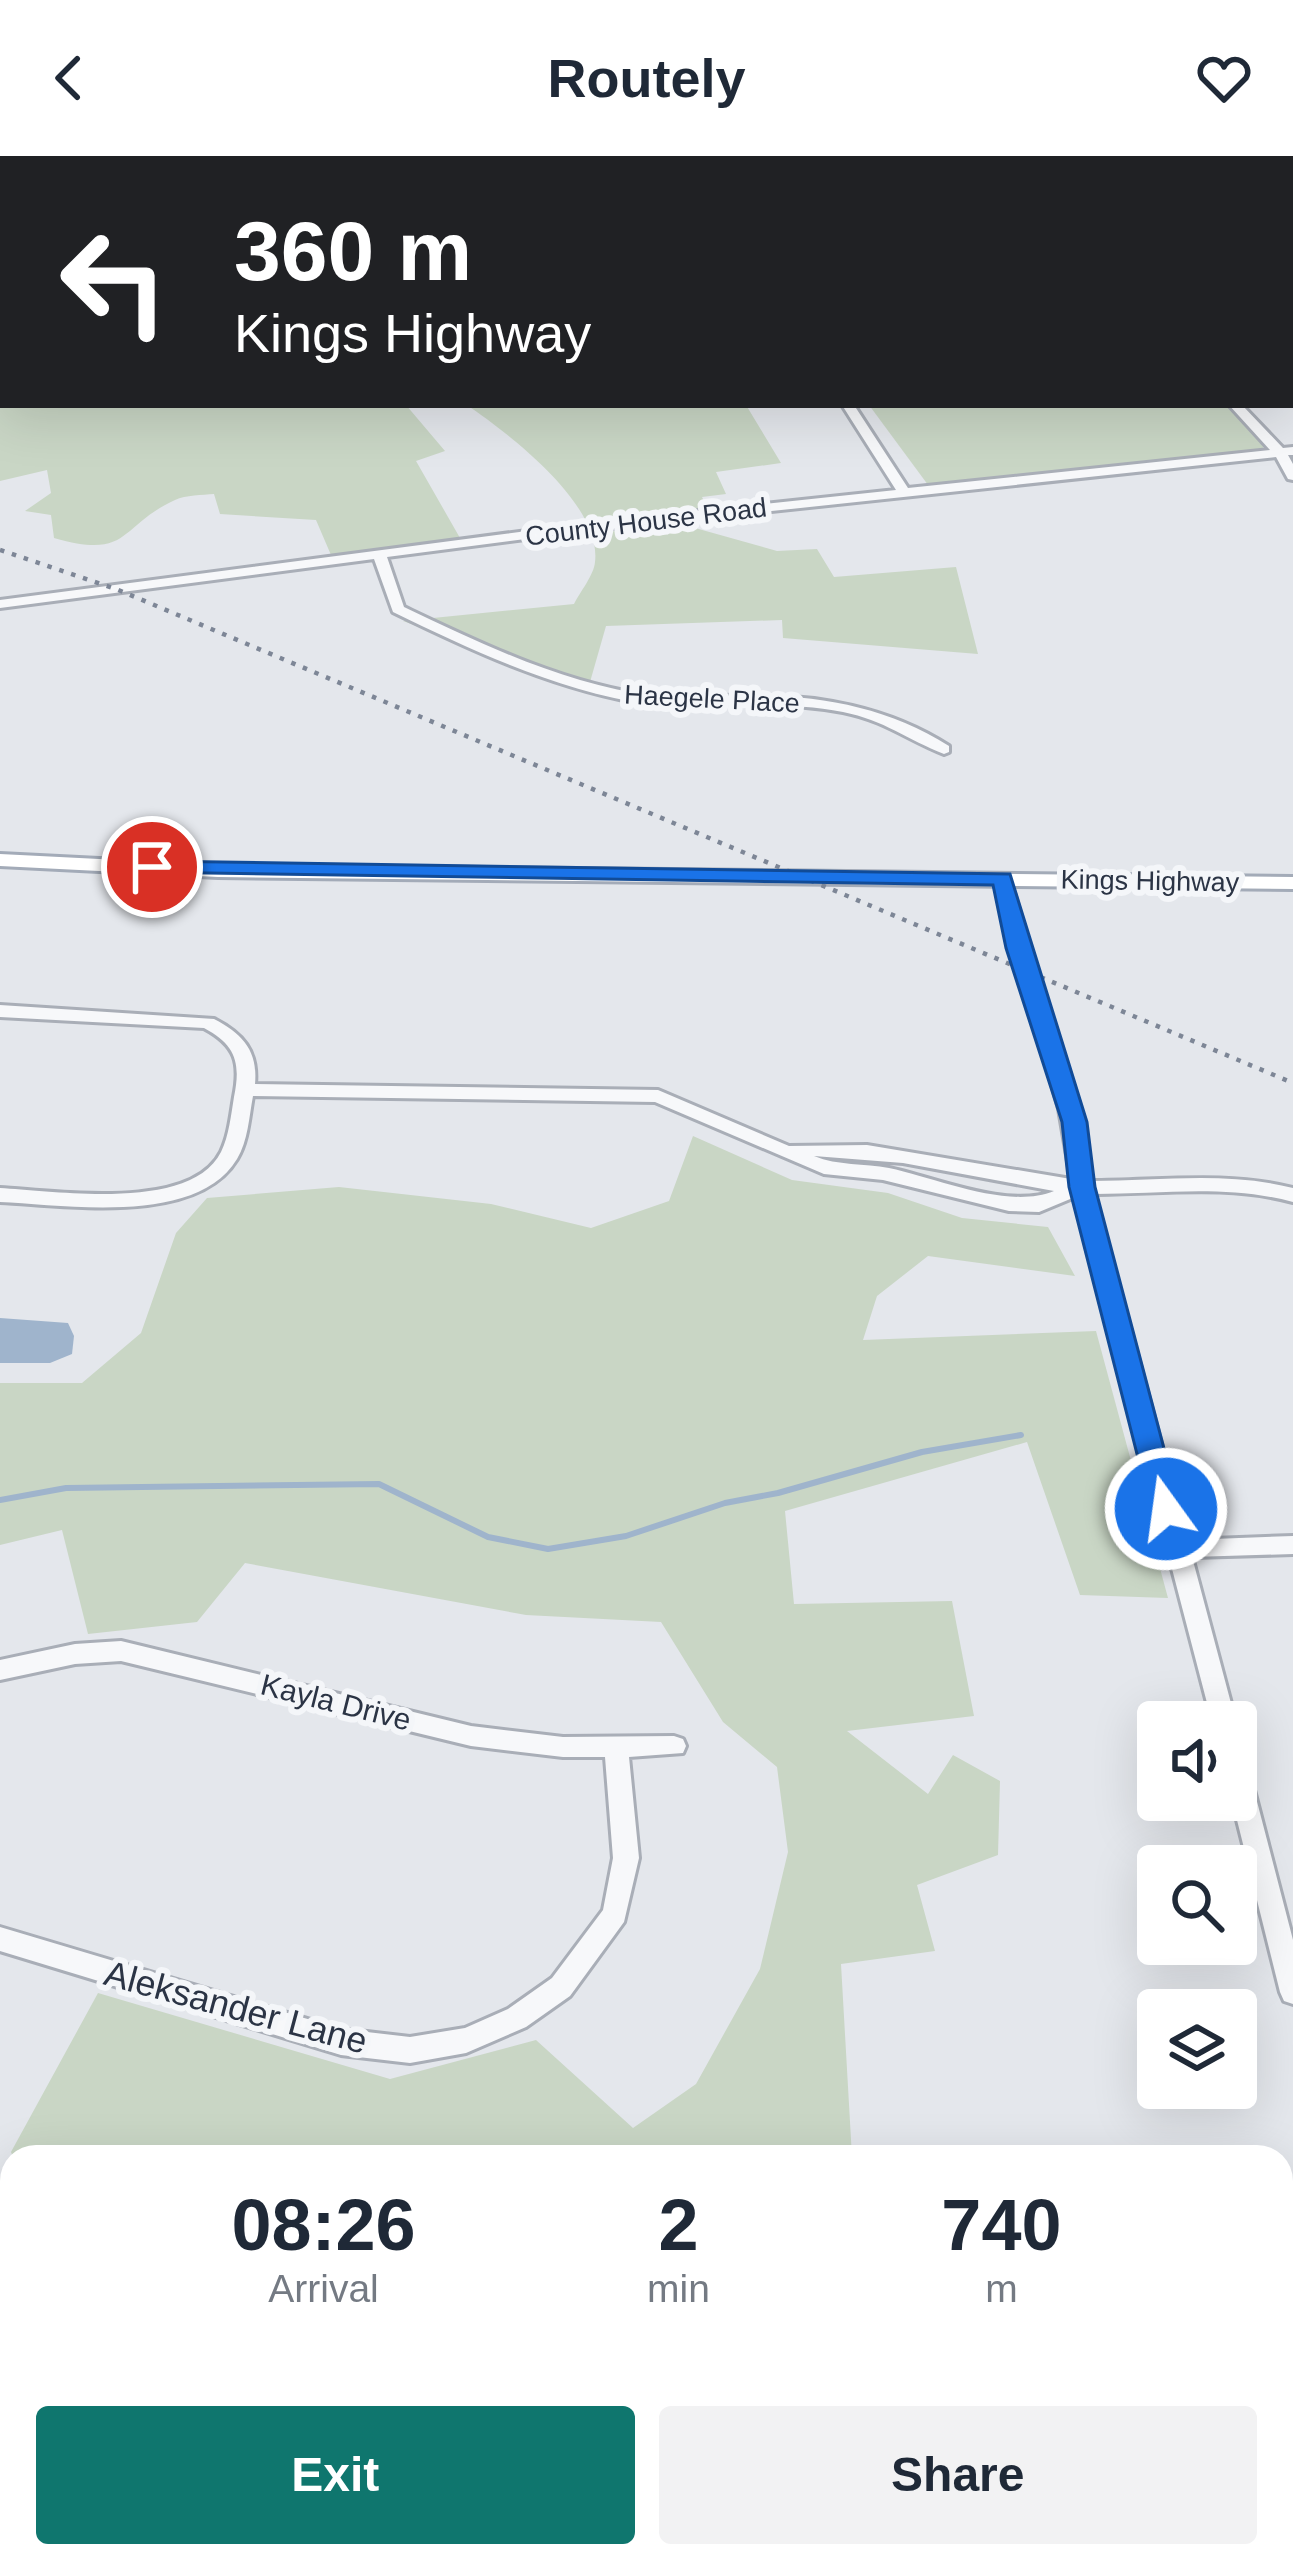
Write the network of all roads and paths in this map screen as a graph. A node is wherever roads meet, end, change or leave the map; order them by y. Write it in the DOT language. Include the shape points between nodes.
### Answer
graph roads {
  1 [pos="850,408"];
  2 [pos="1238,408"];
  3 [pos="1287,451"];
  4 [pos="1293,476"];
  5 [pos="904,492"];
  6 [pos="380,556"];
  7 [pos="0,604"];
  8 [pos="944,749"];
  9 [pos="0,860"];
  10 [pos="1002,879"];
  11 [pos="1293,883"];
  12 [pos="0,1011"];
  13 [pos="245,1090"];
  14 [pos="1082,1187"];
  15 [pos="0,1195"];
  16 [pos="1293,1195"];
  17 [pos="1293,1545"];
  18 [pos="1176,1549"];
  19 [pos="0,1670"];
  20 [pos="1218,1701"];
  21 [pos="674,1746"];
  22 [pos="616,1748"];
  23 [pos="1250,1821"];
  24 [pos="0,1940"];
  25 [pos="1293,1992"];
  1 -- 5 [label="street"];
  2 -- 3 [label="street"];
  3 -- 4 [label="street"];
  3 -- 5 [label="street, County House Road"];
  5 -- 6 [label="street, County House Road"];
  6 -- 7 [label="street, County House Road"];
  6 -- 8 [label="street, Haegele Place" via="398,609 587,689 657,702 766,700 859,711 911,725"];
  9 -- 10 [label="main road, Kings Highway" via="218,871"];
  10 -- 11 [label="main road, Kings Highway"];
  10 -- 14 [label="street" via="1074,1122"];
  12 -- 13 [label="street" via="208,1024 236,1037 248,1054"];
  13 -- 14 [label="street" via="658,1096 824,1168 883,1173 1009,1204 1040,1205"];
  13 -- 15 [label="street" via="228,1160 194,1185 155,1199"];
  14 -- 16 [label="street" via="1246,1185"];
  14 -- 18 [label="street"];
  17 -- 18 [label="street"];
  18 -- 20 [label="street"];
  19 -- 22 [label="street, Kayla Drive" via="121,1651 471,1736"];
  21 -- 22 [label="street, Kayla Drive"];
  22 -- 24 [label="street, Aleksander Lane" via="626,1858 615,1914 561,1987 466,2040 410,2050 341,2042"];
  23 -- 25 [label="street"];
}
